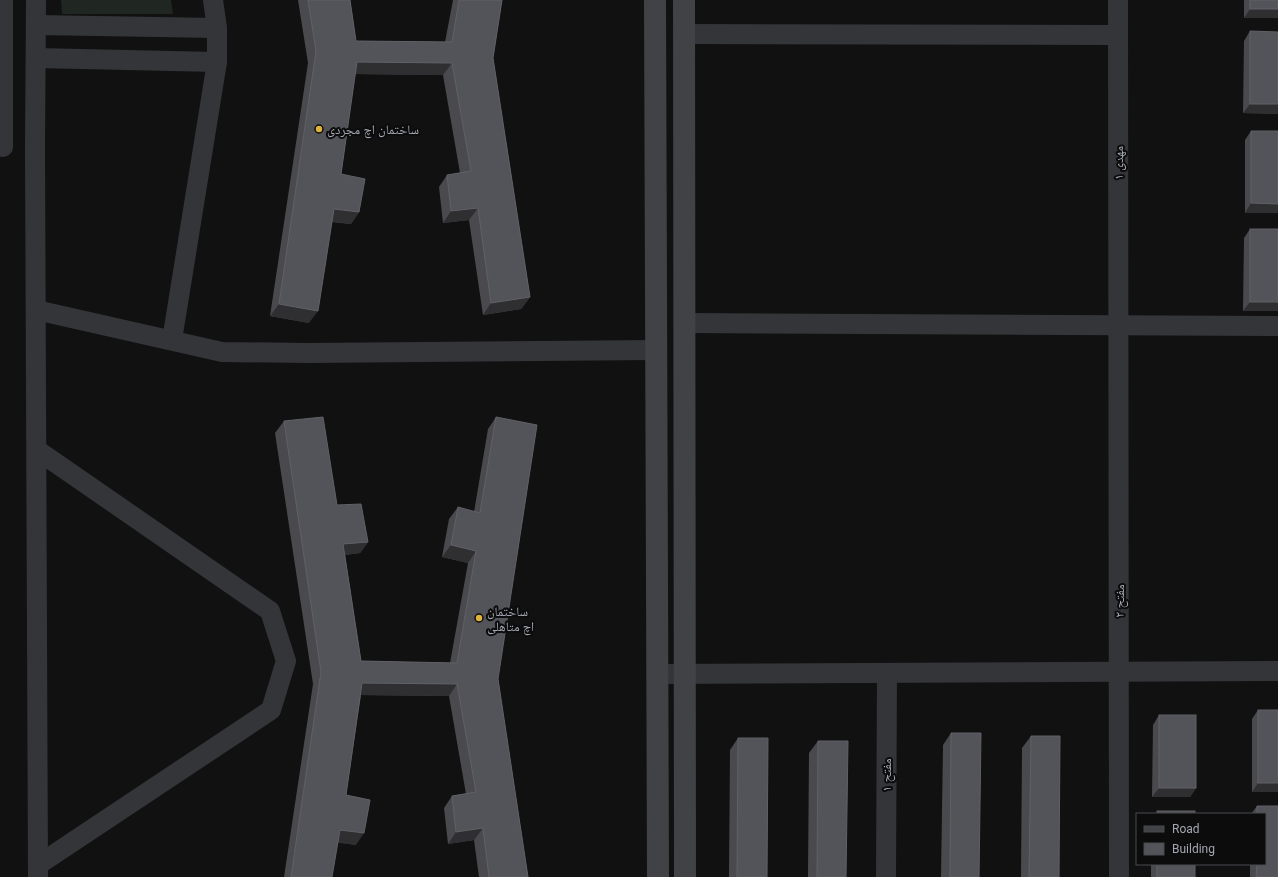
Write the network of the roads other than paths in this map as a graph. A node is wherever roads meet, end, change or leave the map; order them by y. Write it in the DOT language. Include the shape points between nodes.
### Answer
graph roads {
  1 [pos="3,0"];
  2 [pos="36,0"];
  3 [pos="213,0"];
  4 [pos="655,0"];
  5 [pos="684,0"];
  6 [pos="1118,0"];
  7 [pos="36,25"];
  8 [pos="217,28"];
  9 [pos="684,34"];
  10 [pos="1118,35"];
  11 [pos="36,58"];
  12 [pos="217,62"];
  13 [pos="1,147"];
  14 [pos="35,148"];
  15 [pos="36,310"];
  16 [pos="685,323"];
  17 [pos="1118,325"];
  18 [pos="1278,326"];
  19 [pos="172,340"];
  20 [pos="656,350"];
  21 [pos="37,450"];
  22 [pos="1278,671"];
  23 [pos="1119,672"];
  24 [pos="887,673"];
  25 [pos="658,674"];
  26 [pos="686,674"];
  27 [pos="38,871"];
  28 [pos="658,877"];
  29 [pos="685,877"];
  30 [pos="886,877"];
  31 [pos="1119,877"];
  1 -- 13 [label="street"];
  2 -- 7 [label="street"];
  3 -- 8 [label="street"];
  4 -- 20 [label="street"];
  5 -- 9 [label="street"];
  6 -- 10 [label="street, مهدی ۱"];
  7 -- 8 [label="street"];
  7 -- 11 [label="street"];
  8 -- 12 [label="street"];
  9 -- 10 [label="street"];
  9 -- 16 [label="street"];
  10 -- 17 [label="street, مهدی ۱"];
  11 -- 12 [label="street"];
  11 -- 14 [label="street"];
  12 -- 19 [label="street"];
  13 -- 14 [label="street"];
  14 -- 15 [label="street"];
  15 -- 19 [label="street"];
  15 -- 21 [label="street"];
  16 -- 17 [label="street"];
  16 -- 26 [label="street"];
  17 -- 18 [label="street"];
  17 -- 23 [label="street, مفتح ۲"];
  19 -- 20 [label="street" via="222,352"];
  20 -- 25 [label="street"];
  21 -- 27 [label="street"];
  21 -- 27 [label="street" via="270,611 286,660 271,710"];
  22 -- 23 [label="street"];
  23 -- 24 [label="street"];
  23 -- 31 [label="street, مفتح ۲"];
  24 -- 26 [label="street"];
  24 -- 30 [label="street, مفتح ۱"];
  25 -- 26 [label="street"];
  25 -- 28 [label="street"];
  26 -- 29 [label="street"];
}
